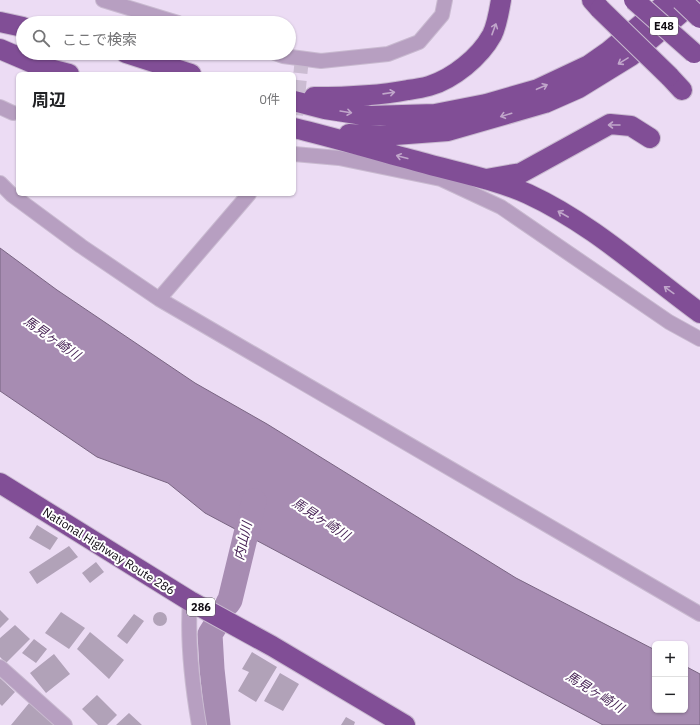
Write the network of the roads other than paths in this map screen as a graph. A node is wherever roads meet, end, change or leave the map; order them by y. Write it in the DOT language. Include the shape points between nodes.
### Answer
graph roads {
  1 [pos="103,0"];
  2 [pos="445,0"];
  3 [pos="501,0"];
  4 [pos="634,0"];
  5 [pos="670,0"];
  6 [pos="681,0"];
  7 [pos="696,0"];
  8 [pos="596,4"];
  9 [pos="155,16"];
  10 [pos="700,18"];
  11 [pos="0,22"];
  12 [pos="16,25"];
  13 [pos="0,48"];
  14 [pos="16,55"];
  15 [pos="697,56"];
  16 [pos="296,58"];
  17 [pos="27,60"];
  18 [pos="148,60"];
  19 [pos="61,72"];
  20 [pos="185,72"];
  21 [pos="675,83"];
  22 [pos="296,97"];
  23 [pos="296,102"];
  24 [pos="0,107"];
  25 [pos="14,113"];
  26 [pos="301,130"];
  27 [pos="650,138"];
  28 [pos="296,154"];
  29 [pos="484,179"];
  30 [pos="0,183"];
  31 [pos="247,196"];
  32 [pos="159,299"];
  33 [pos="700,313"];
  34 [pos="700,339"];
  35 [pos="0,483"];
  36 [pos="190,601"];
  37 [pos="700,614"];
  38 [pos="0,667"];
  39 [pos="65,725"];
  40 [pos="199,725"];
  41 [pos="405,725"];
  1 -- 9 [label="street"];
  2 -- 16 [label="street" via="442,15 420,42 388,54 321,61"];
  22 -- 3 [label="highway, one-way" via="353,97 429,86 452,75 469,63 482,49 492,35"];
  4 -- 15 [label="highway, E48, bridge"];
  23 -- 5 [label="highway, one-way" via="370,116 435,114 486,104 538,89 588,65 609,51"];
  6 -- 10 [label="highway, E48, bridge"];
  7 -- 26 [label="highway, one-way" via="631,56 579,88 545,103 448,131 381,136"];
  8 -- 21 [label="highway, bridge"];
  11 -- 12 [label="highway"];
  13 -- 14 [label="highway"];
  17 -- 19 [label="highway"];
  18 -- 20 [label="highway"];
  24 -- 25 [label="street"];
  29 -- 26 [label="highway, one-way"];
  27 -- 29 [label="highway, one-way" via="631,126 610,124 521,173"];
  28 -- 34 [label="street" via="339,158 441,179 501,207 669,322"];
  33 -- 29 [label="highway, one-way" via="617,249 567,215 527,194"];
  30 -- 32 [label="street" via="12,195 81,246"];
  31 -- 32 [label="street"];
  32 -- 37 [label="street"];
  35 -- 36 [label="highway, National Highway Route 286 / 286"];
  36 -- 40 [label="street" via="191,673"];
  36 -- 41 [label="highway, National Highway Route 286 / 286"];
  38 -- 39 [label="street"];
}
